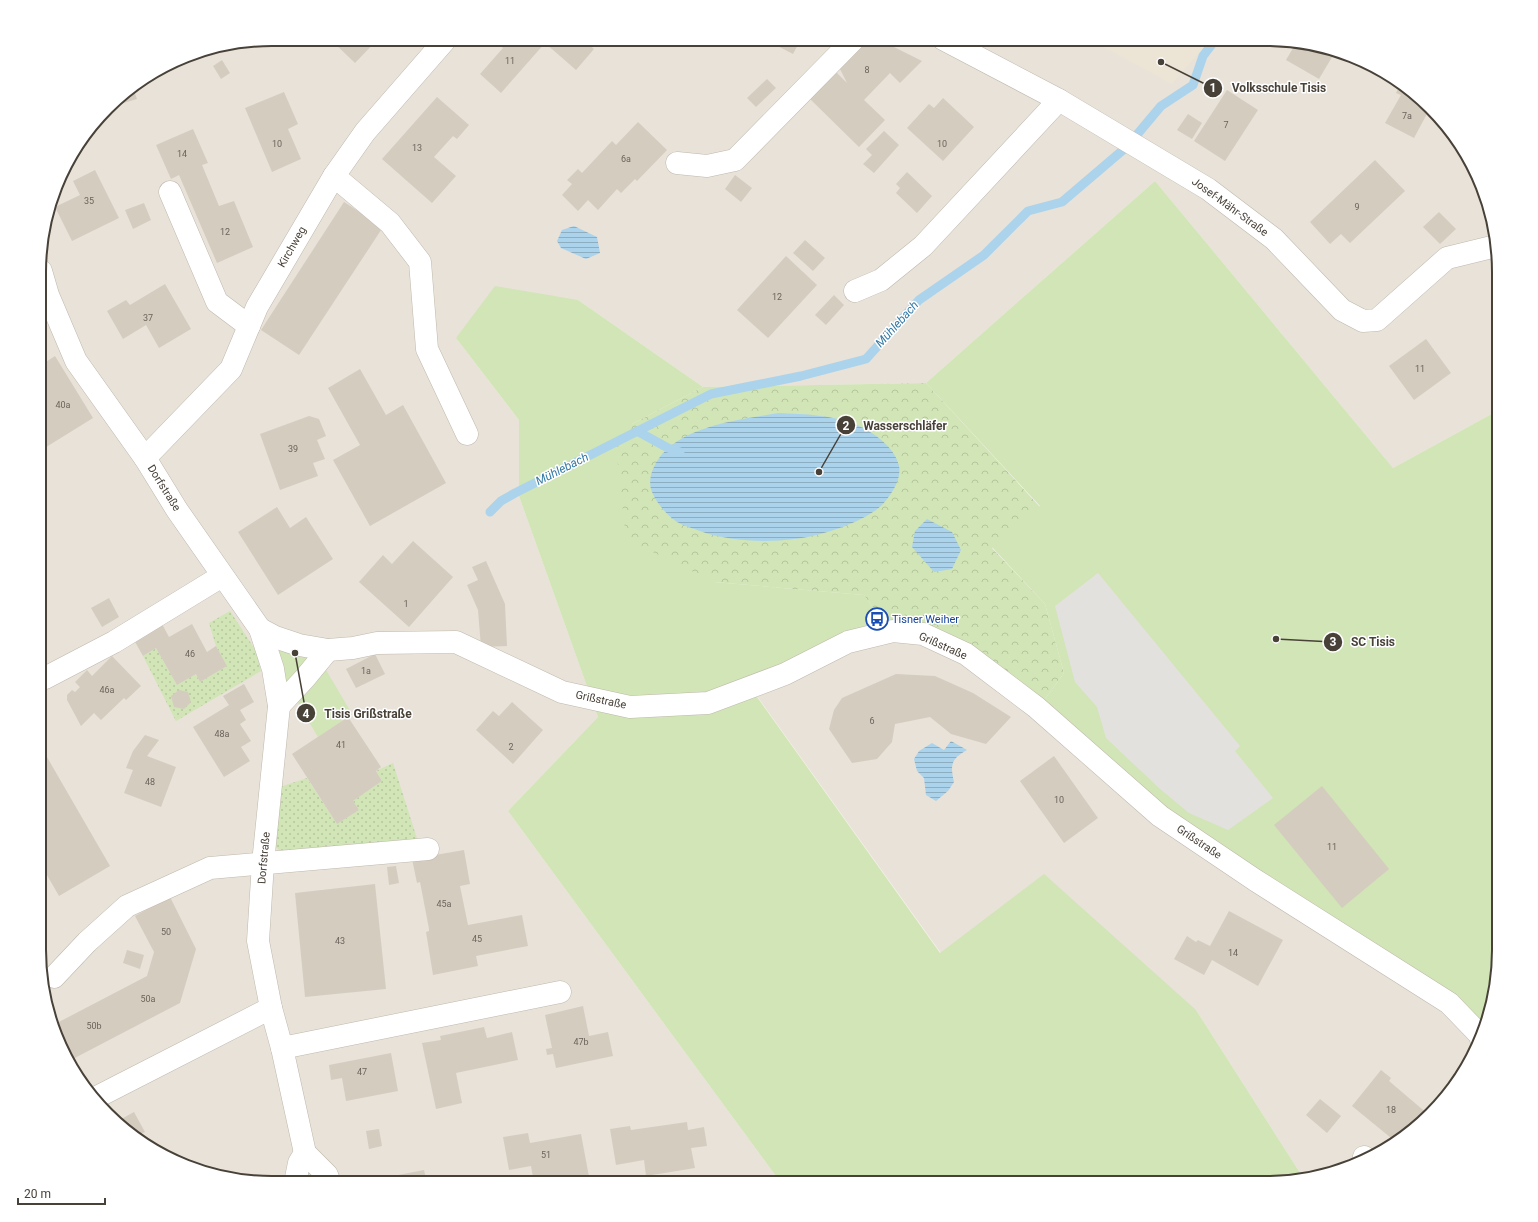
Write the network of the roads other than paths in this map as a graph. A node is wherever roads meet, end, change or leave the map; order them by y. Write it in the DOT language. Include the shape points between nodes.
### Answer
graph roads {
  1 [pos="440,46"];
  2 [pos="847,46"];
  3 [pos="958,46"];
  4 [pos="1059,100"];
  5 [pos="677,163"];
  6 [pos="334,176"];
  7 [pos="170,192"];
  8 [pos="1491,247"];
  9 [pos="46,287"];
  10 [pos="855,291"];
  11 [pos="249,326"];
  12 [pos="467,434"];
  13 [pos="145,458"];
  14 [pos="222,576"];
  15 [pos="260,629"];
  16 [pos="328,650"];
  17 [pos="46,677"];
  18 [pos="278,706"];
  19 [pos="428,849"];
  20 [pos="263,863"];
  21 [pos="54,977"];
  22 [pos="560,992"];
  23 [pos="271,1008"];
  24 [pos="1477,1032"];
  25 [pos="282,1048"];
  26 [pos="99,1096"];
  27 [pos="305,1153"];
  28 [pos="296,1176"];
  29 [pos="327,1176"];
  1 -- 6 [label="street, Kirchweg" via="364,132"];
  2 -- 5 [label="street" via="735,160 707,166"];
  3 -- 4 [label="street, Josef-Mähr-Straße"];
  4 -- 8 [label="street, Josef-Mähr-Straße" via="1208,189 1268,234 1342,310 1363,320 1377,320 1447,258"];
  4 -- 10 [label="street" via="923,246 881,280"];
  6 -- 11 [label="street, Kirchweg" via="261,300"];
  6 -- 12 [label="street" via="390,222 420,262 427,349"];
  7 -- 11 [label="street" via="217,302"];
  9 -- 13 [label="street, Dorfstraße" via="76,361"];
  11 -- 13 [label="street, Kirchweg" via="231,369"];
  13 -- 14 [label="street, Dorfstraße"];
  14 -- 15 [label="street, Dorfstraße"];
  14 -- 17 [label="street" via="114,642"];
  15 -- 16 [label="street, Grißstraße" via="275,638"];
  15 -- 18 [label="street, Dorfstraße" via="273,669"];
  16 -- 18 [label="street"];
  16 -- 24 [label="street, Grißstraße" via="376,643 456,642 562,692 630,707 708,704 785,674 848,642 893,631 923,634 966,654 1036,707 1160,816 1255,880 1449,1003"];
  18 -- 20 [label="street, Dorfstraße"];
  19 -- 20 [label="street"];
  20 -- 21 [label="street" via="210,868 127,906 87,942"];
  20 -- 23 [label="street, Dorfstraße" via="258,941"];
  22 -- 25 [label="street"];
  23 -- 25 [label="street, Dorfstraße"];
  23 -- 26 [label="street"];
  25 -- 27 [label="street, Dorfstraße"];
  27 -- 28 [label="street" via="299,1163"];
  27 -- 29 [label="street"];
}
